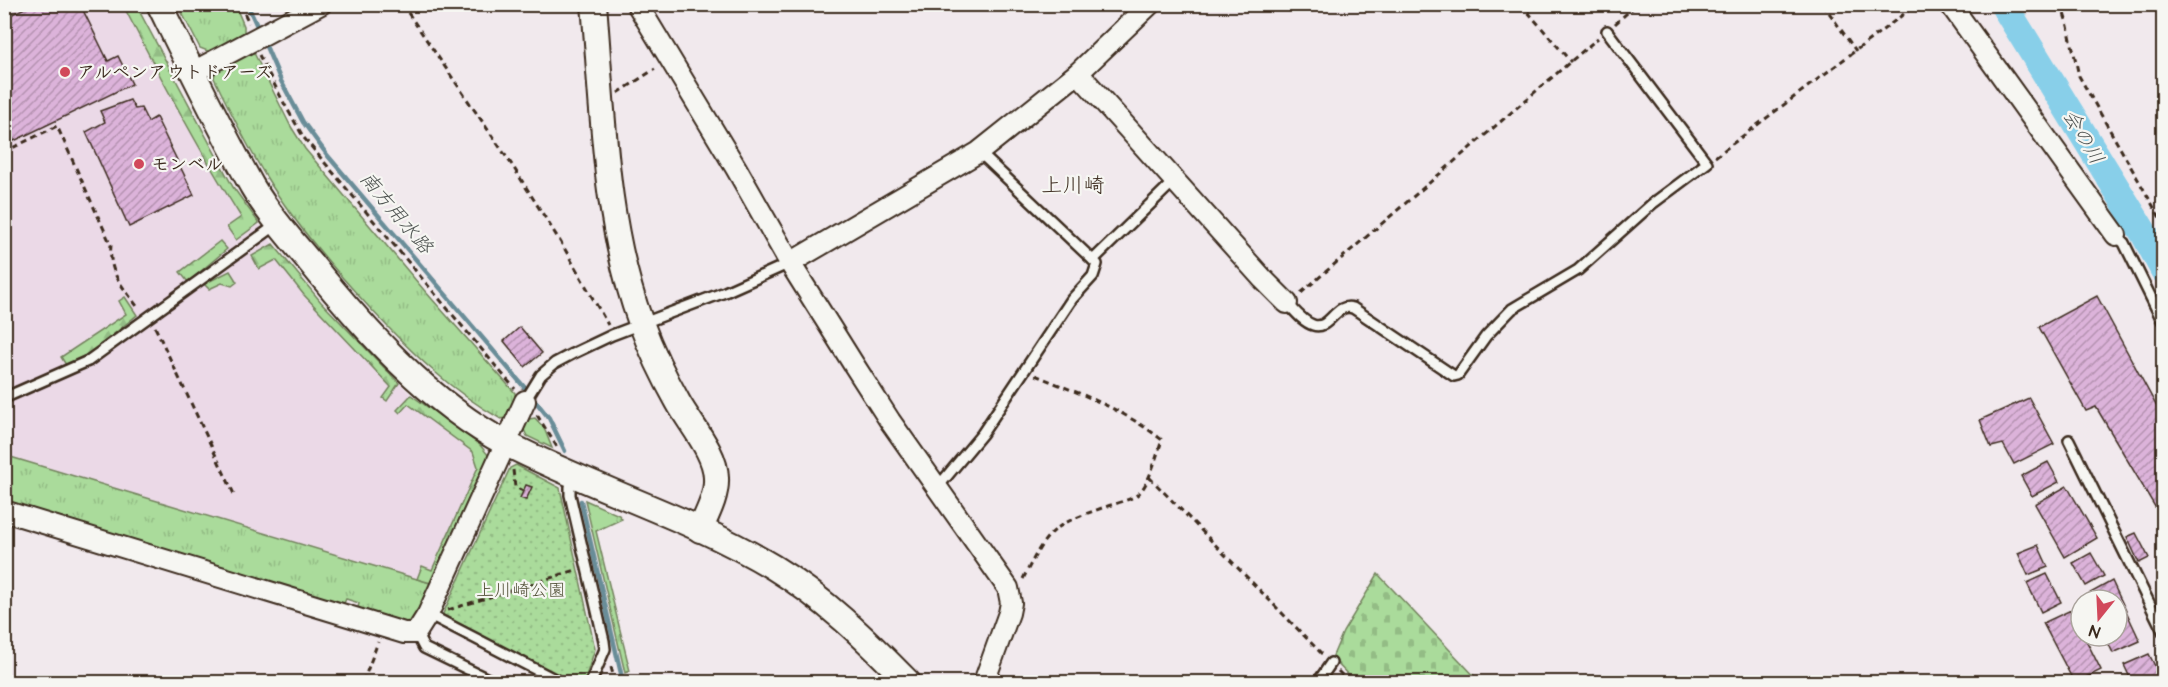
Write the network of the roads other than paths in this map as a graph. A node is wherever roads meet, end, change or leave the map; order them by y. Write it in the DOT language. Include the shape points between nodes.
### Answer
graph roads {
  1 [pos="159,4"];
  2 [pos="321,4"];
  3 [pos="594,4"];
  4 [pos="637,4"];
  5 [pos="1150,4"];
  6 [pos="1950,4"];
  7 [pos="1607,31"];
  8 [pos="193,72"];
  9 [pos="1078,73"];
  10 [pos="979,152"];
  11 [pos="1174,181"];
  12 [pos="278,224"];
  13 [pos="2116,235"];
  14 [pos="1094,260"];
  15 [pos="790,263"];
  16 [pos="1287,303"];
  17 [pos="642,324"];
  18 [pos="2163,324"];
  19 [pos="4,399"];
  20 [pos="525,401"];
  21 [pos="2069,440"];
  22 [pos="506,443"];
  23 [pos="574,475"];
  24 [pos="937,488"];
  25 [pos="4,511"];
  26 [pos="700,530"];
  27 [pos="436,613"];
  28 [pos="416,633"];
  29 [pos="2163,633"];
  30 [pos="1330,663"];
  31 [pos="494,682"];
  32 [pos="560,682"];
  33 [pos="591,682"];
  34 [pos="908,682"];
  35 [pos="984,682"];
  36 [pos="1318,682"];
  1 -- 8 [label="street"];
  2 -- 8 [label="street"];
  3 -- 17 [label="street" via="615,220"];
  4 -- 15 [label="street"];
  5 -- 9 [label="street"];
  6 -- 13 [label="street"];
  7 -- 16 [label="lane" via="1707,164 1652,204 1578,270 1512,309 1486,336 1458,375 1353,308 1341,307 1323,325 1316,326"];
  8 -- 12 [label="street" via="253,187"];
  9 -- 10 [label="street"];
  9 -- 11 [label="street"];
  10 -- 14 [label="lane"];
  10 -- 15 [label="street"];
  11 -- 14 [label="lane"];
  11 -- 16 [label="street"];
  12 -- 19 [label="lane" via="88,361"];
  12 -- 22 [label="street" via="340,300 397,360 445,402"];
  13 -- 18 [label="lane" via="2124,243"];
  14 -- 24 [label="lane" via="1097,268 1093,276 1072,300 982,434"];
  15 -- 17 [label="lane"];
  15 -- 24 [label="street"];
  17 -- 20 [label="lane" via="546,369"];
  17 -- 26 [label="street" via="716,471 716,490"];
  20 -- 22 [label="street"];
  21 -- 29 [label="lane"];
  22 -- 23 [label="street"];
  22 -- 27 [label="street"];
  23 -- 26 [label="street"];
  23 -- 33 [label="lane" via="570,495 604,641"];
  24 -- 35 [label="street" via="1010,593 1009,613"];
  25 -- 28 [label="street" via="404,633"];
  26 -- 34 [label="street" via="757,558 806,589 847,622"];
  27 -- 28 [label="street"];
  27 -- 32 [label="lane"];
  28 -- 31 [label="lane" via="424,648"];
  30 -- 36 [label="lane"];
}
